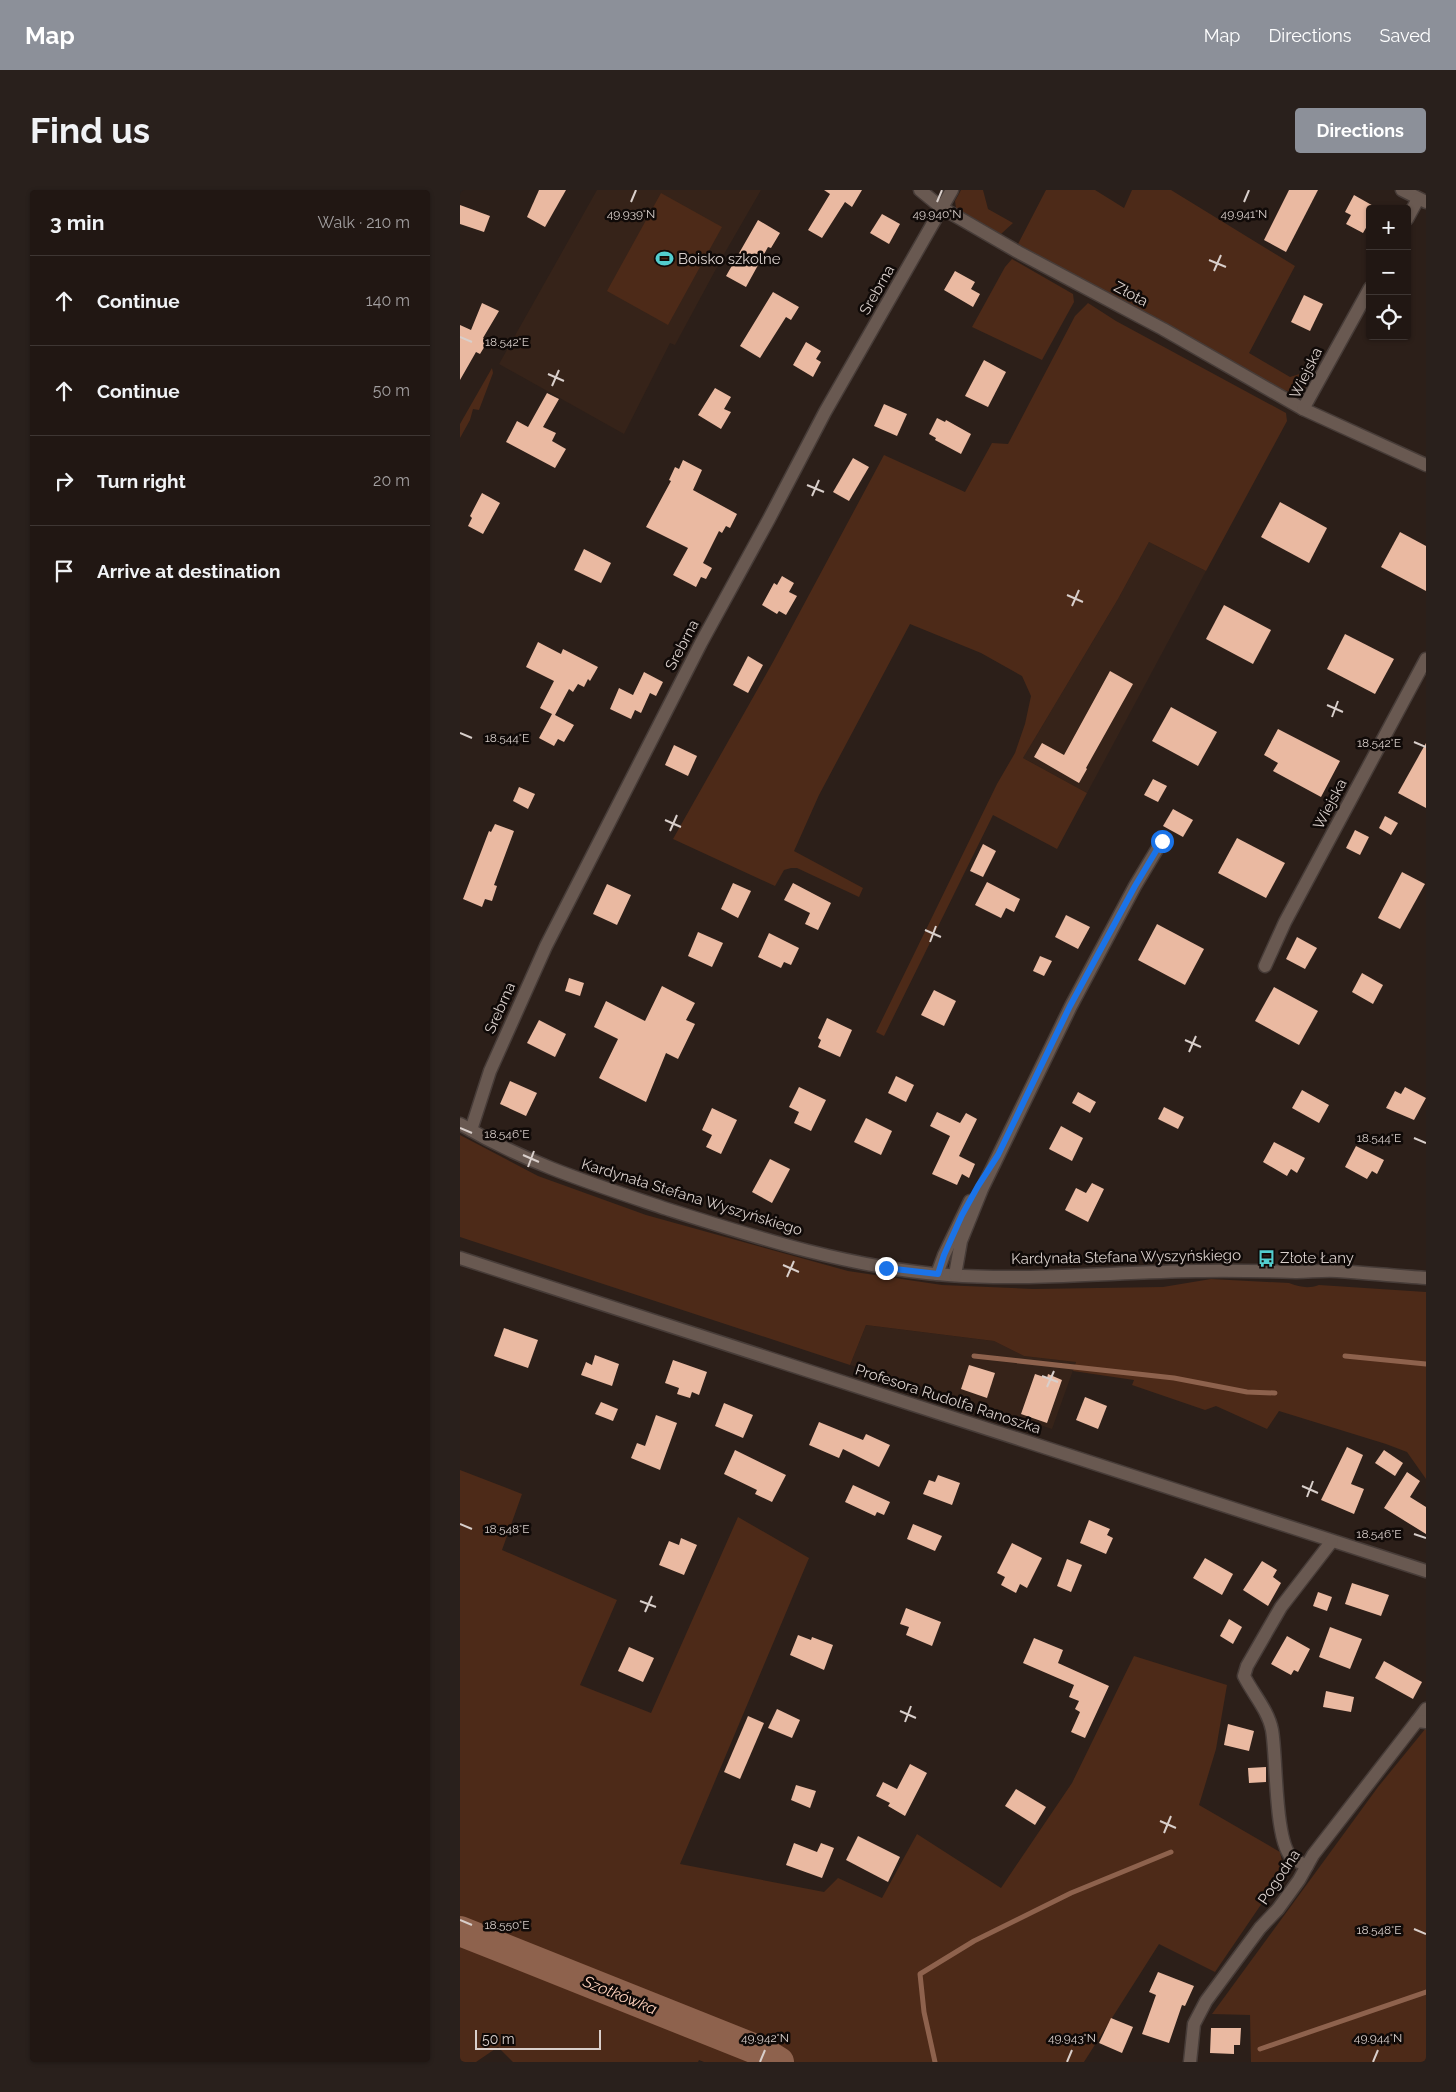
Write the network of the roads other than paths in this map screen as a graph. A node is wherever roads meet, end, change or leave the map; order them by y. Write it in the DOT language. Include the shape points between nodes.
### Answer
graph roads {
  1 [pos="920,190"];
  2 [pos="952,190"];
  3 [pos="1402,190"];
  4 [pos="1422,201"];
  5 [pos="942,208"];
  6 [pos="1411,214"];
  7 [pos="1366,295"];
  8 [pos="1303,409"];
  9 [pos="1426,465"];
  10 [pos="1426,659"];
  11 [pos="1162,841"];
  12 [pos="1265,966"];
  13 [pos="466,1127"];
  14 [pos="998,1155"];
  15 [pos="460,1258"];
  16 [pos="938,1274"];
  17 [pos="955,1275"];
  18 [pos="1426,1278"];
  19 [pos="1332,1541"];
  20 [pos="1426,1571"];
  21 [pos="1426,1709"];
  22 [pos="1422,1721"];
  23 [pos="1307,1866"];
  24 [pos="1190,2062"];
  1 -- 5 [label="street, Złota"];
  2 -- 5 [label="street, Srebrna"];
  3 -- 4 [label="street"];
  4 -- 6 [label="street"];
  5 -- 8 [label="street, Złota"];
  5 -- 13 [label="street, Srebrna" via="825,412 701,642 550,937"];
  7 -- 8 [label="street, Wiejska"];
  8 -- 9 [label="street, Wiejska"];
  10 -- 12 [label="street, Wiejska" via="1285,922"];
  11 -- 14 [label="street" via="1070,1006"];
  13 -- 16 [label="street, Kardynała Stefana Wyszyńskiego" via="542,1166 748,1235 857,1262"];
  14 -- 16 [label="street" via="962,1215"];
  14 -- 17 [label="street" via="961,1241"];
  15 -- 19 [label="street, Profesora Rudolfa Ranoszka"];
  16 -- 17 [label="street, Kardynała Stefana Wyszyńskiego"];
  17 -- 18 [label="street, Kardynała Stefana Wyszyńskiego" via="1020,1277 1194,1271 1334,1271"];
  19 -- 20 [label="street, Profesora Rudolfa Ranoszka"];
  19 -- 23 [label="street" via="1280,1607 1246,1666 1244,1676 1272,1729 1284,1844 1292,1858"];
  21 -- 22 [label="street, Pogodna"];
  22 -- 23 [label="street, Pogodna" via="1345,1812"];
  23 -- 24 [label="street, Pogodna" via="1278,1909 1206,2001 1194,2024"];
}
